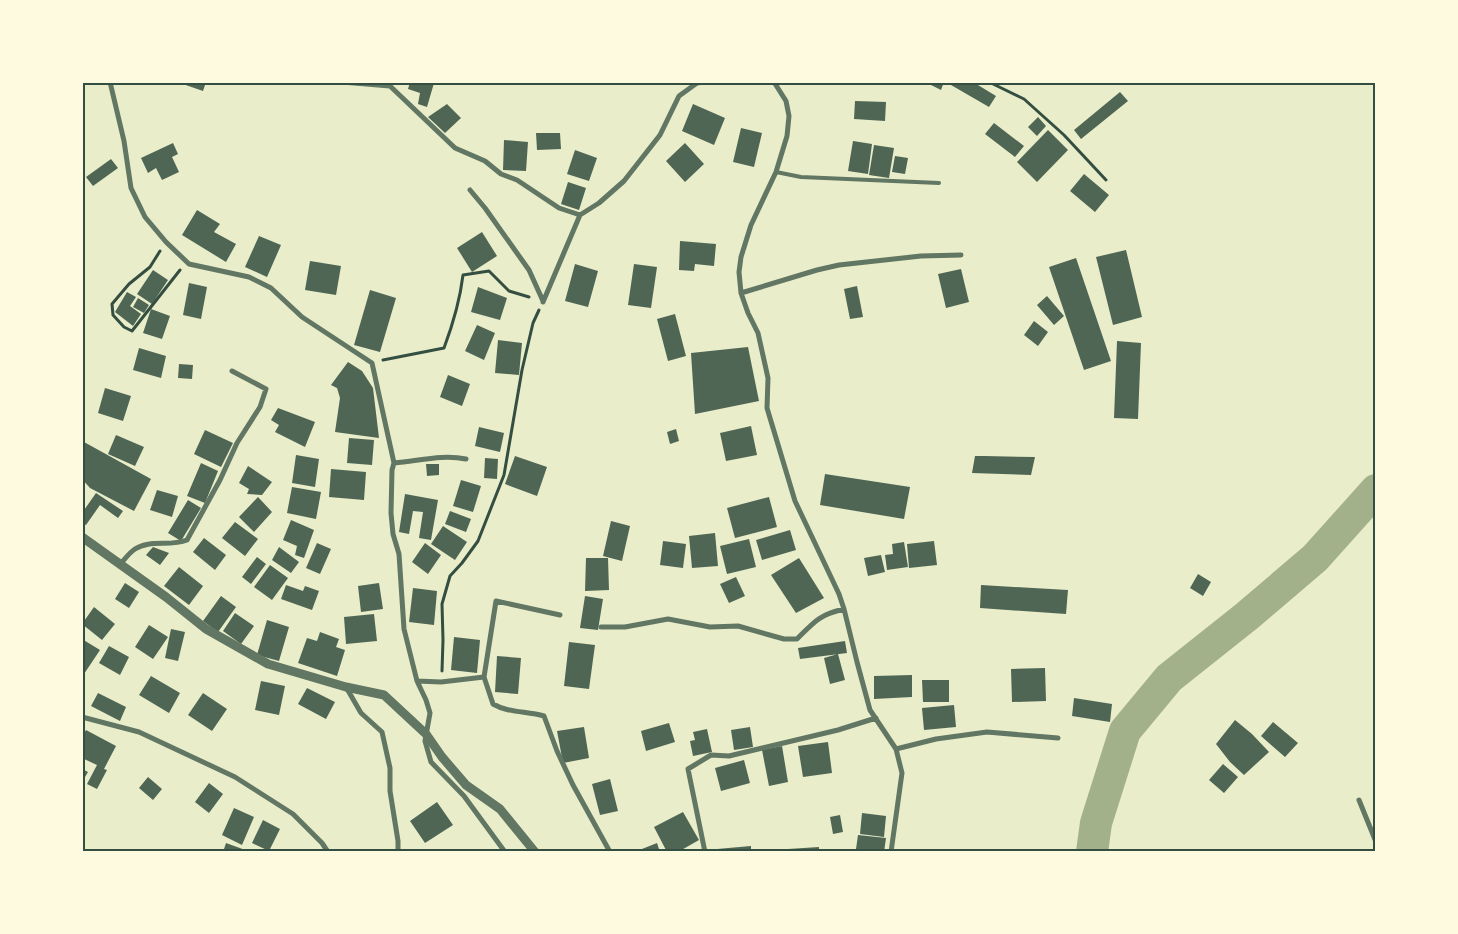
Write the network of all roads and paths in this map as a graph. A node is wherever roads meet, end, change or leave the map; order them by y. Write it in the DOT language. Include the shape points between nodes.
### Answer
graph roads {
  1 [pos="110,82"];
  2 [pos="342,82"];
  3 [pos="704,82"];
  4 [pos="774,82"];
  5 [pos="989,82"];
  6 [pos="776,172"];
  7 [pos="1106,180"];
  8 [pos="939,183"];
  9 [pos="470,190"];
  10 [pos="580,215"];
  11 [pos="166,242"];
  12 [pos="961,256"];
  13 [pos="189,264"];
  14 [pos="742,293"];
  15 [pos="543,302"];
  16 [pos="372,362"];
  17 [pos="232,371"];
  18 [pos="466,459"];
  19 [pos="394,463"];
  20 [pos="82,537"];
  21 [pos="120,564"];
  22 [pos="844,609"];
  23 [pos="560,615"];
  24 [pos="601,627"];
  25 [pos="484,677"];
  26 [pos="417,681"];
  27 [pos="441,682"];
  28 [pos="346,687"];
  29 [pos="82,717"];
  30 [pos="876,718"];
  31 [pos="426,734"];
  32 [pos="1058,738"];
  33 [pos="896,750"];
  34 [pos="1358,800"];
  35 [pos="1376,842"];
  36 [pos="328,852"];
  37 [pos="398,852"];
  38 [pos="505,852"];
  39 [pos="535,852"];
  40 [pos="610,852"];
  41 [pos="705,852"];
  42 [pos="891,852"];
  1 -- 11 [label="street" via="132,188 145,217"];
  2 -- 10 [label="street" via="390,86 455,148 485,161 559,208"];
  3 -- 10 [label="street" via="697,83 679,96 660,135 624,182"];
  4 -- 6 [label="street" via="786,101 789,116 787,136"];
  5 -- 7 [label="path" via="1024,99"];
  6 -- 8 [label="lane" via="801,177"];
  6 -- 14 [label="street" via="751,225 741,256"];
  9 -- 15 [label="street" via="529,270"];
  10 -- 15 [label="street"];
  11 -- 13 [label="street"];
  11 -- 13 [label="path" via="150,267 112,304 113,315 124,327 132,331 182,268"];
  12 -- 14 [label="street" via="921,256 839,265"];
  13 -- 16 [label="street" via="248,277 271,288 302,317"];
  14 -- 22 [label="street" via="758,333 768,378 767,408 795,501"];
  15 -- 16 [label="path" via="509,292 489,271 463,275 444,348"];
  15 -- 27 [label="path" via="522,370 504,475 478,541 450,576 442,604"];
  16 -- 19 [label="street"];
  17 -- 21 [label="street" via="266,388 260,407 237,443 186,540 178,544 146,544 134,549"];
  18 -- 19 [label="street" via="440,456"];
  19 -- 26 [label="street" via="390,513 399,554 404,629"];
  20 -- 21 [label="street"];
  21 -- 28 [label="street" via="233,646 268,664"];
  22 -- 24 [label="street" via="818,618 797,639 784,639 738,626 710,627 668,619 625,627"];
  22 -- 30 [label="street" via="870,710"];
  23 -- 25 [label="street" via="496,601"];
  25 -- 27 [label="street"];
  25 -- 40 [label="street" via="493,704 502,709 544,716 573,786"];
  26 -- 27 [label="street"];
  26 -- 31 [label="street" via="430,713"];
  28 -- 31 [label="street" via="384,695"];
  28 -- 37 [label="street" via="361,713 382,732 390,768"];
  29 -- 36 [label="street" via="139,732 236,777 293,814"];
  30 -- 33 [label="street"];
  30 -- 41 [label="street" via="729,756 711,755 688,769"];
  31 -- 38 [label="street" via="431,762 464,796"];
  31 -- 39 [label="street" via="466,784 500,809"];
  32 -- 33 [label="street" via="987,732 936,739"];
  33 -- 42 [label="street" via="902,773"];
  34 -- 35 [label="street"];
}
